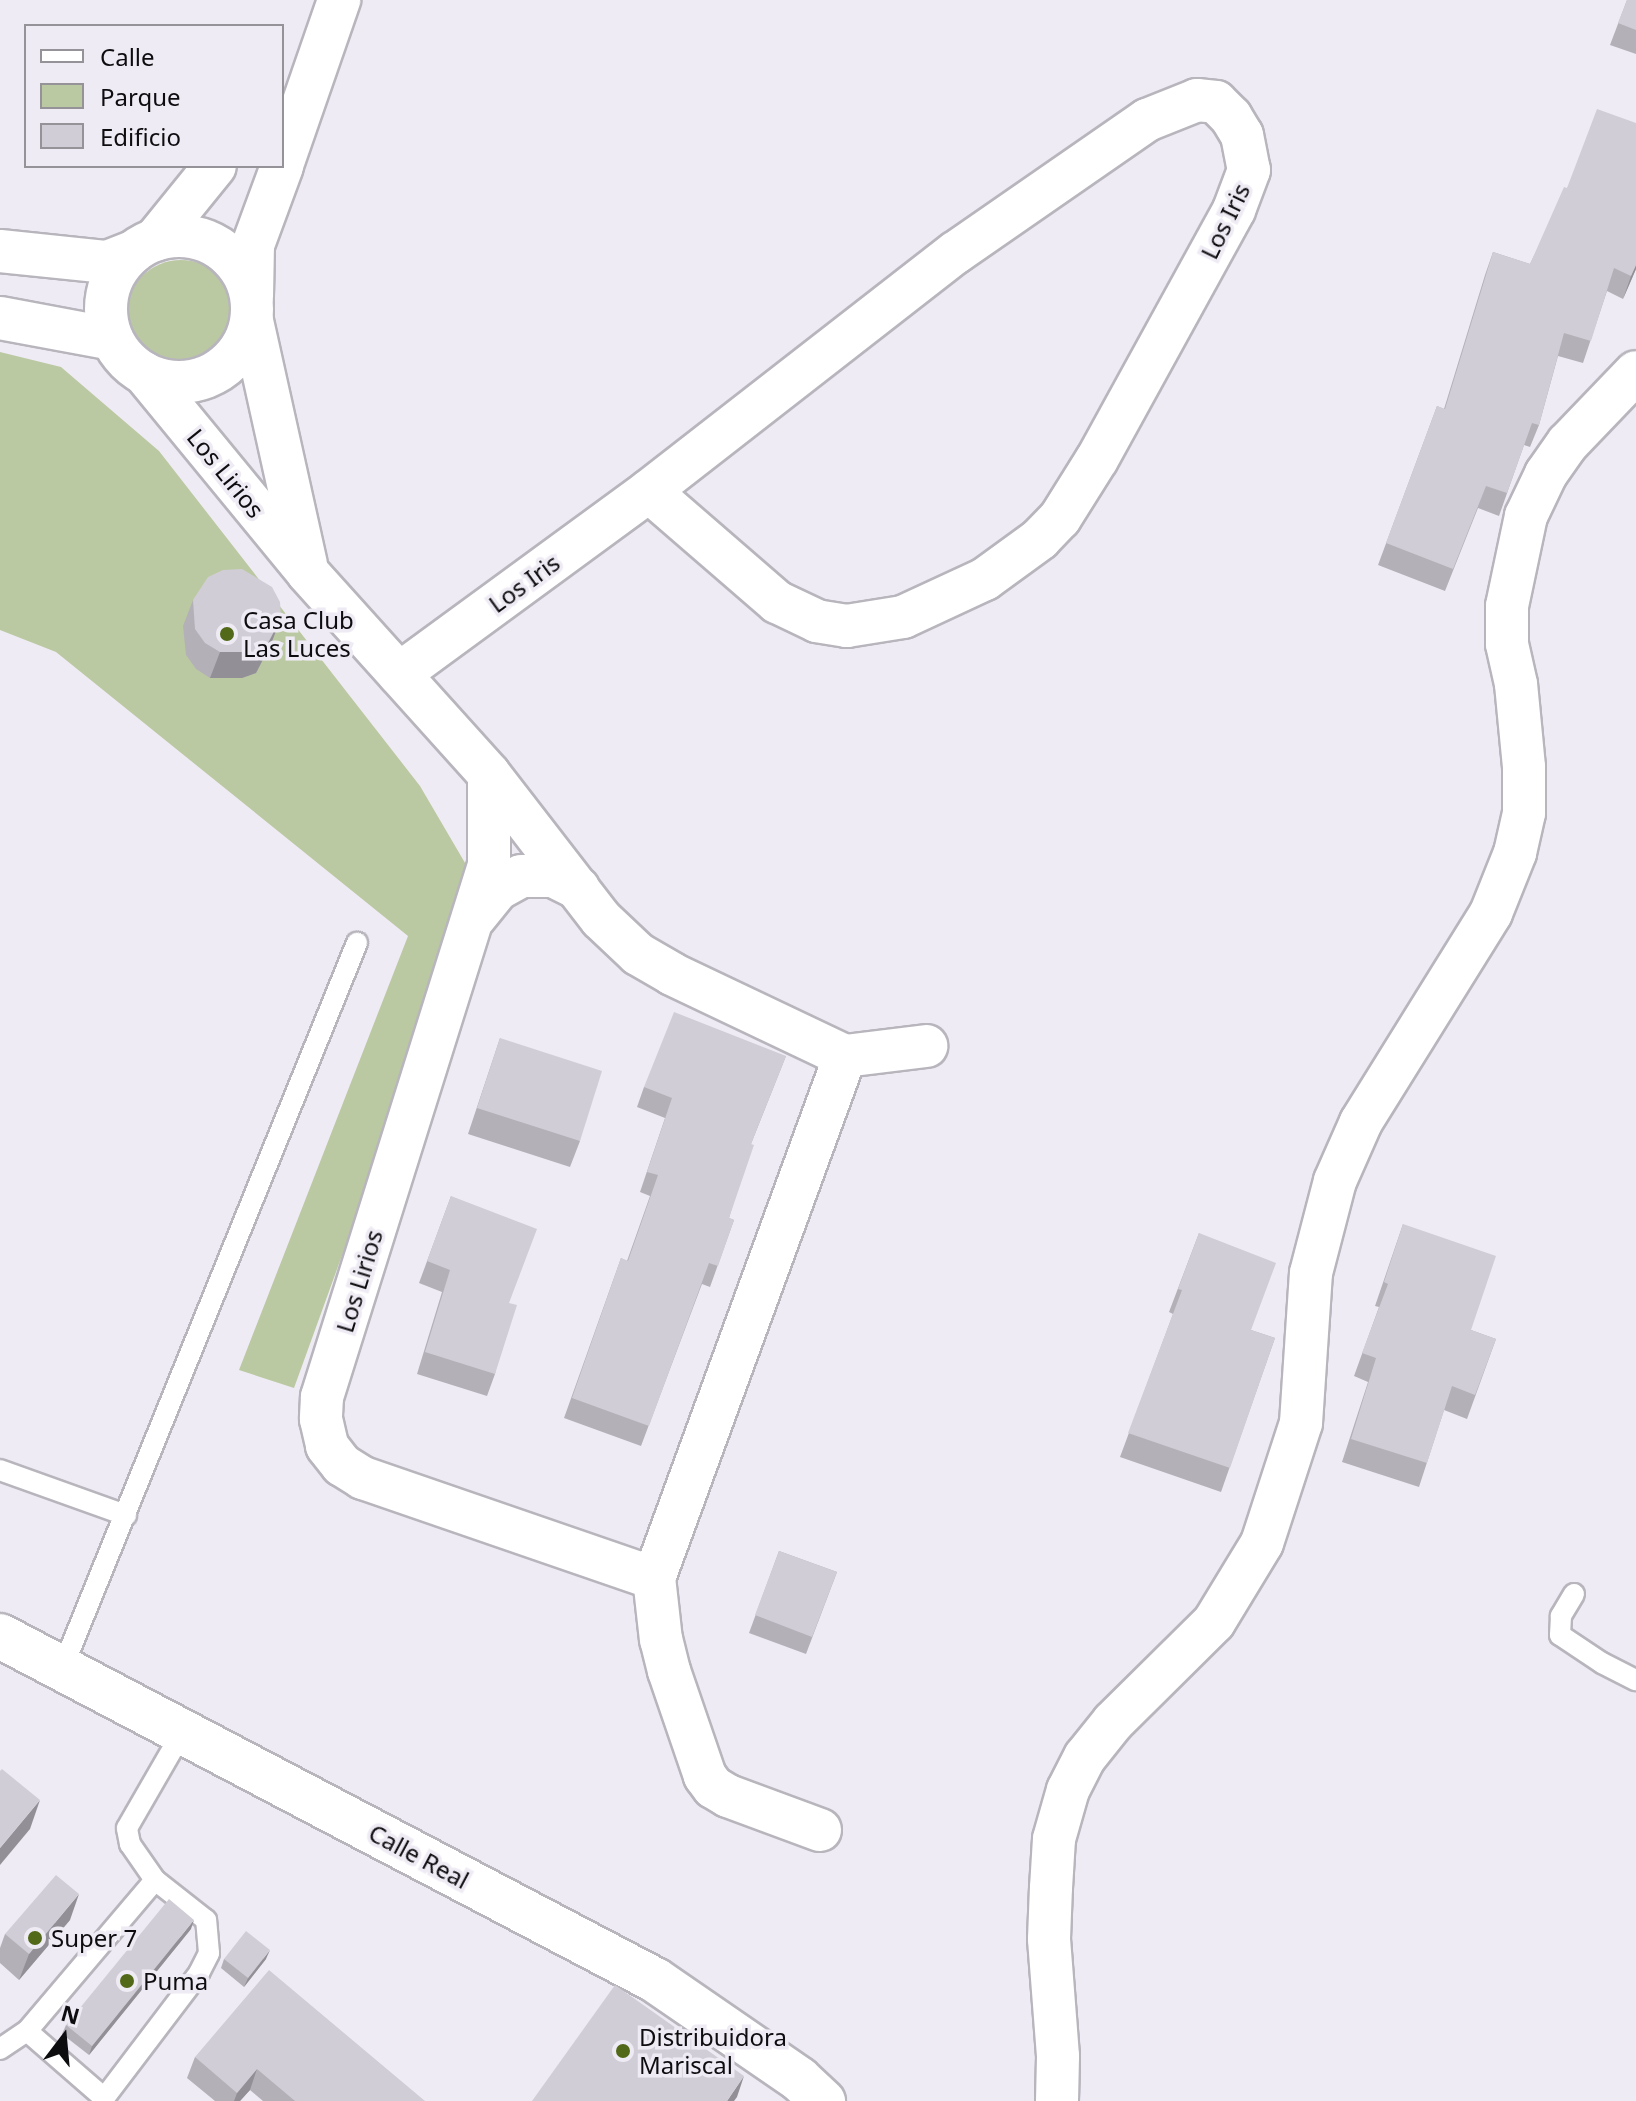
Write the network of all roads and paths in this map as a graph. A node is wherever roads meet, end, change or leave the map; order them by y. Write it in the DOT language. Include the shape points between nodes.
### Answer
graph roads {
  1 [pos="342,5"];
  2 [pos="284,80"];
  3 [pos="284,161"];
  4 [pos="213,168"];
  5 [pos="281,168"];
  6 [pos="144,246"];
  7 [pos="0,251"];
  8 [pos="252,309"];
  9 [pos="0,318"];
  10 [pos="112,339"];
  11 [pos="1636,372"];
  12 [pos="144,373"];
  13 [pos="649,491"];
  14 [pos="308,573"];
  15 [pos="399,674"];
  16 [pos="489,774"];
  17 [pos="578,888"];
  18 [pos="472,921"];
  19 [pos="357,943"];
  20 [pos="926,1046"];
  21 [pos="845,1056"];
  22 [pos="0,1470"];
  23 [pos="126,1515"];
  24 [pos="654,1578"];
  25 [pos="1574,1594"];
  26 [pos="0,1636"];
  27 [pos="62,1669"];
  28 [pos="1636,1680"];
  29 [pos="183,1731"];
  30 [pos="820,1830"];
  31 [pos="155,1880"];
  32 [pos="27,2031"];
  33 [pos="0,2049"];
  34 [pos="103,2100"];
  35 [pos="823,2101"];
  36 [pos="1057,2101"];
  1 -- 2 [label="street"];
  1 -- 3 [label="street"];
  4 -- 6 [label="street"];
  5 -- 8 [label="street" via="253,245"];
  6 -- 7 [label="street" via="107,262"];
  6 -- 8 [label="street" via="180,236 205,240 243,273"];
  6 -- 10 [label="street" via="117,270 108,292 106,316"];
  8 -- 12 [label="street" via="245,343 231,362 211,375 178,381"];
  8 -- 14 [label="street, Los Lirios"];
  9 -- 10 [label="street"];
  10 -- 12 [label="street" via="125,359"];
  11 -- 36 [label="street" via="1568,443 1526,516 1507,606 1524,767 1524,813 1515,853 1491,913 1361,1122 1335,1181 1311,1273 1301,1423 1262,1543 1214,1622 1113,1722 1085,1757 1068,1790 1054,1839 1049,1926"];
  12 -- 14 [label="street, Los Lirios"];
  13 -- 13 [label="street, Los Iris" via="777,602 817,621 847,626 903,617 985,579 1060,518 1234,210 1249,170 1242,135 1231,117 1216,102 1197,100 1147,120 955,253"];
  13 -- 15 [label="street, Los Iris"];
  14 -- 15 [label="street, Los Lirios"];
  15 -- 16 [label="street, Los Lirios"];
  16 -- 17 [label="street, Los Lirios"];
  16 -- 18 [label="street, Los Lirios" via="489,865"];
  17 -- 18 [label="street" via="553,876 521,876 498,889"];
  17 -- 21 [label="street, Los Lirios" via="638,954"];
  18 -- 24 [label="street, Los Lirios" via="322,1397 327,1446 342,1465 363,1478"];
  19 -- 23 [label="lane"];
  20 -- 21 [label="street"];
  21 -- 24 [label="street"];
  22 -- 23 [label="lane"];
  23 -- 27 [label="lane"];
  24 -- 30 [label="street" via="669,1671 705,1776 728,1796"];
  25 -- 28 [label="lane" via="1561,1616 1560,1635"];
  26 -- 27 [label="main road, Calle Real"];
  27 -- 29 [label="main road, Calle Real"];
  29 -- 31 [label="lane" via="127,1828 130,1844"];
  29 -- 35 [label="main road, Calle Real" via="655,1980"];
  31 -- 32 [label="lane"];
  31 -- 34 [label="lane" via="206,1920 209,1953"];
  32 -- 33 [label="lane"];
  32 -- 34 [label="lane"];
}
